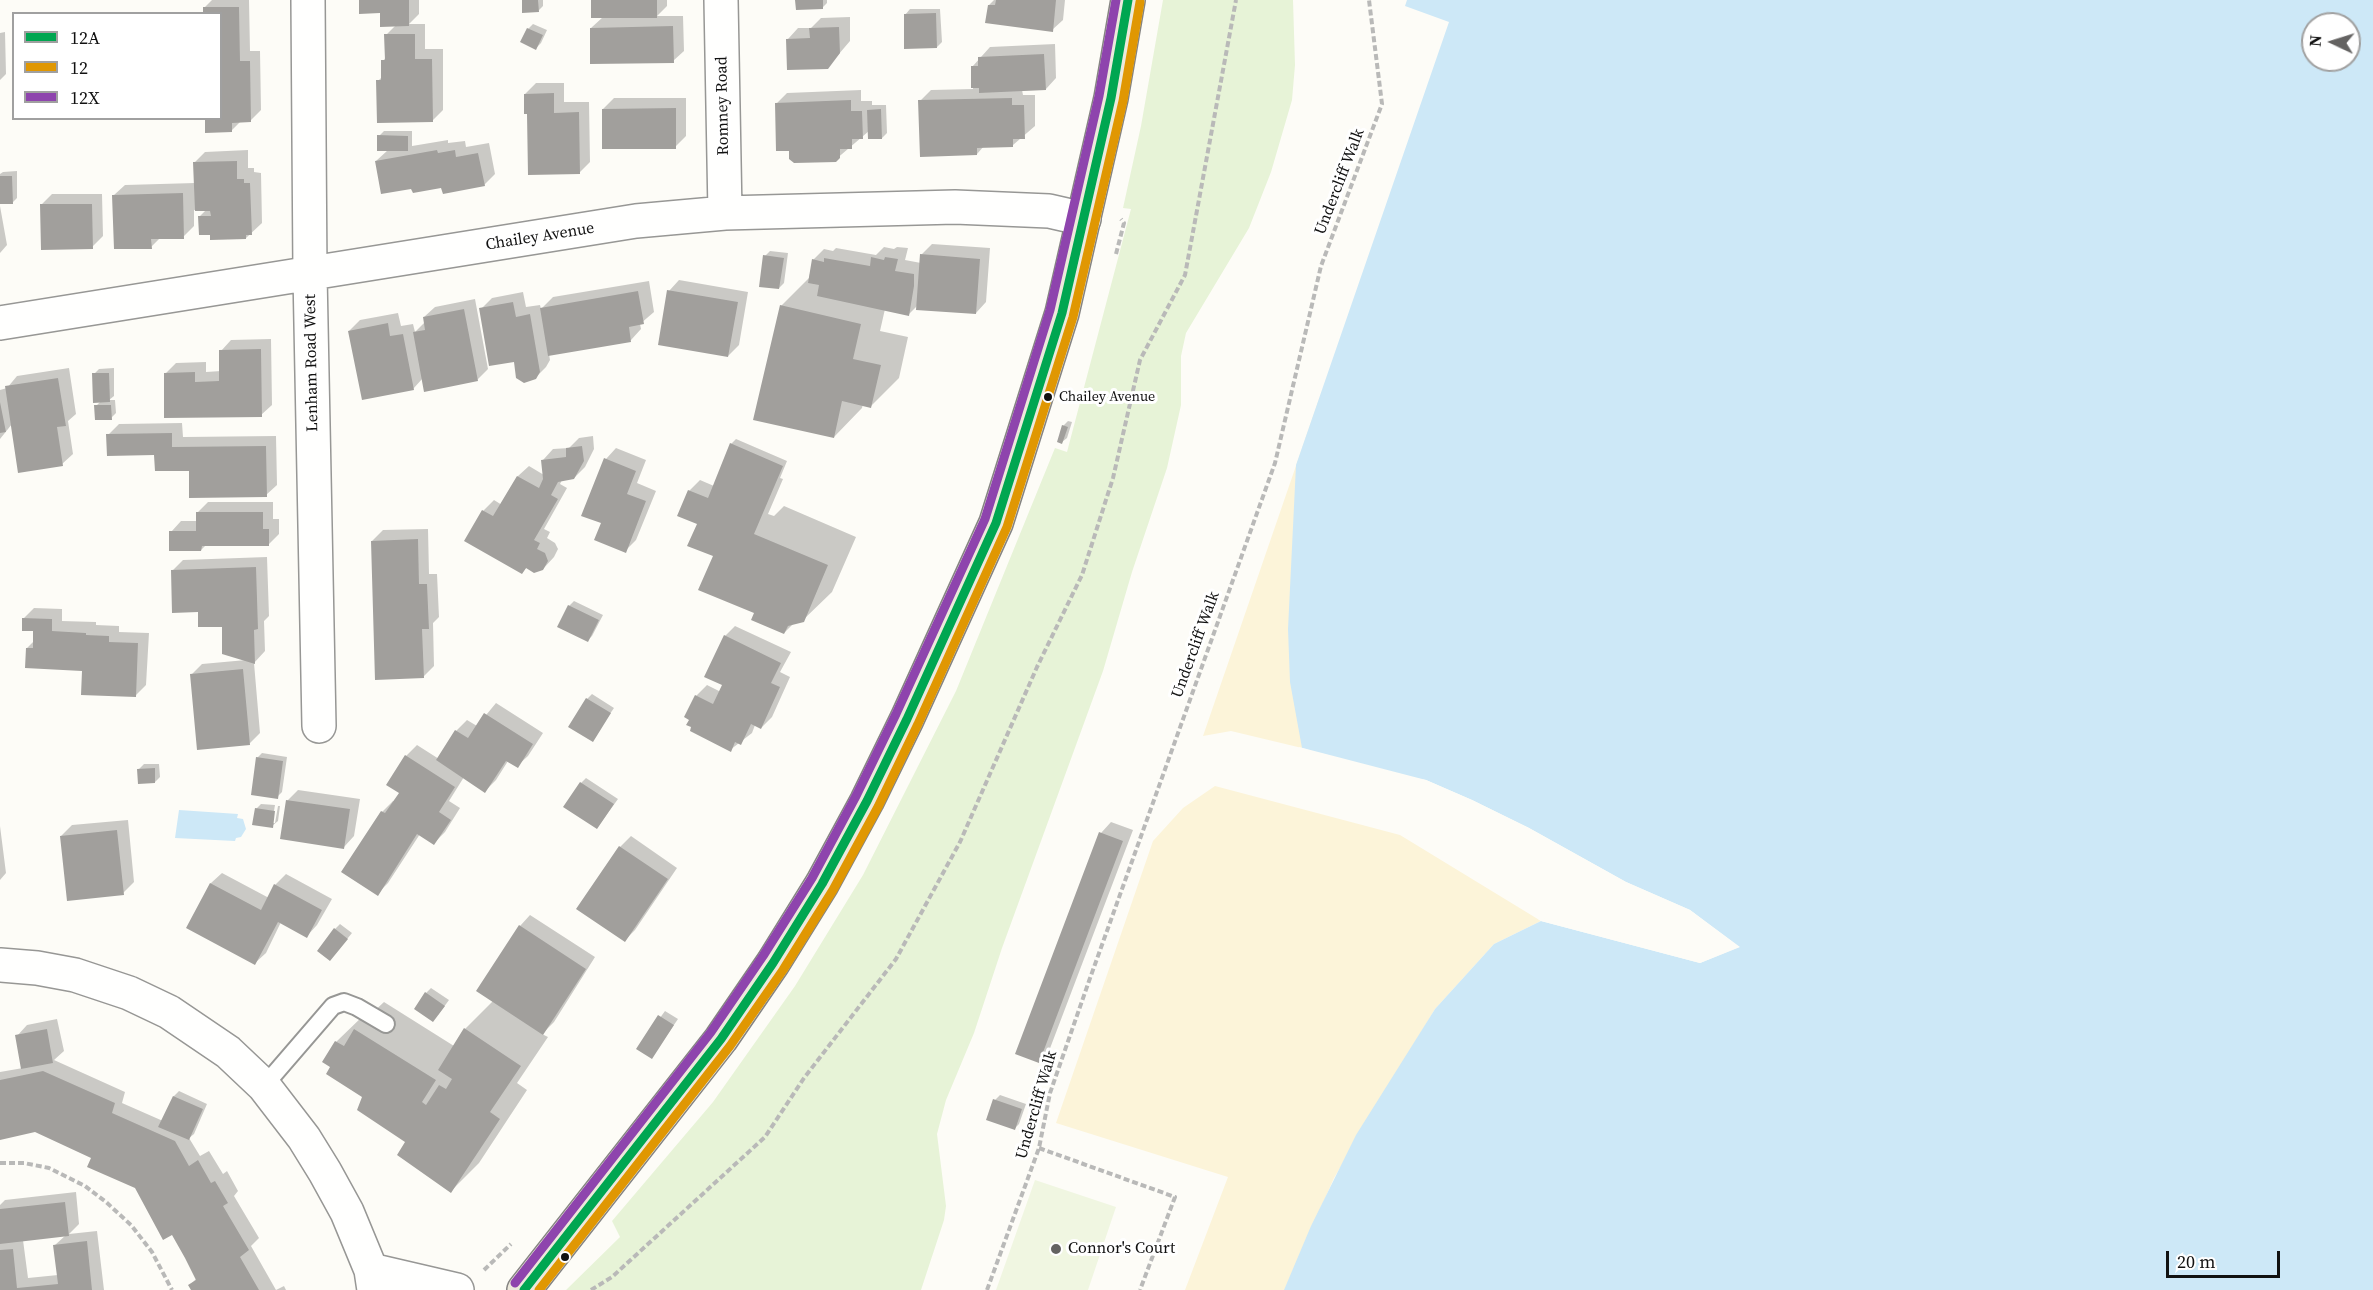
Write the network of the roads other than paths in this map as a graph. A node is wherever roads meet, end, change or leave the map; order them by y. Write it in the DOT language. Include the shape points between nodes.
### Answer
graph roads {
  1 [pos="308,0"];
  2 [pos="722,0"];
  3 [pos="1128,0"];
  4 [pos="725,213"];
  5 [pos="1084,219"];
  6 [pos="310,274"];
  7 [pos="0,323"];
  8 [pos="319,726"];
  9 [pos="0,965"];
  10 [pos="386,1024"];
  11 [pos="264,1086"];
  12 [pos="372,1280"];
  13 [pos="469,1282"];
  14 [pos="524,1290"];
  1 -- 6 [label="street, Lenham Road West"];
  2 -- 4 [label="street, Romney Road"];
  3 -- 5 [label="main road"];
  4 -- 5 [label="street, Chailey Avenue" via="955,207 1049,211"];
  4 -- 6 [label="street, Chailey Avenue" via="636,221"];
  5 -- 14 [label="main road" via="1062,313 996,523 867,801 816,894 721,1039"];
  6 -- 7 [label="street, Chailey Avenue"];
  6 -- 8 [label="street, Lenham Road West"];
  9 -- 11 [label="street" via="75,975 148,1001 214,1042"];
  10 -- 11 [label="lane" via="344,1002 333,1006"];
  11 -- 12 [label="street" via="325,1172 347,1212"];
  12 -- 13 [label="street"];
}
